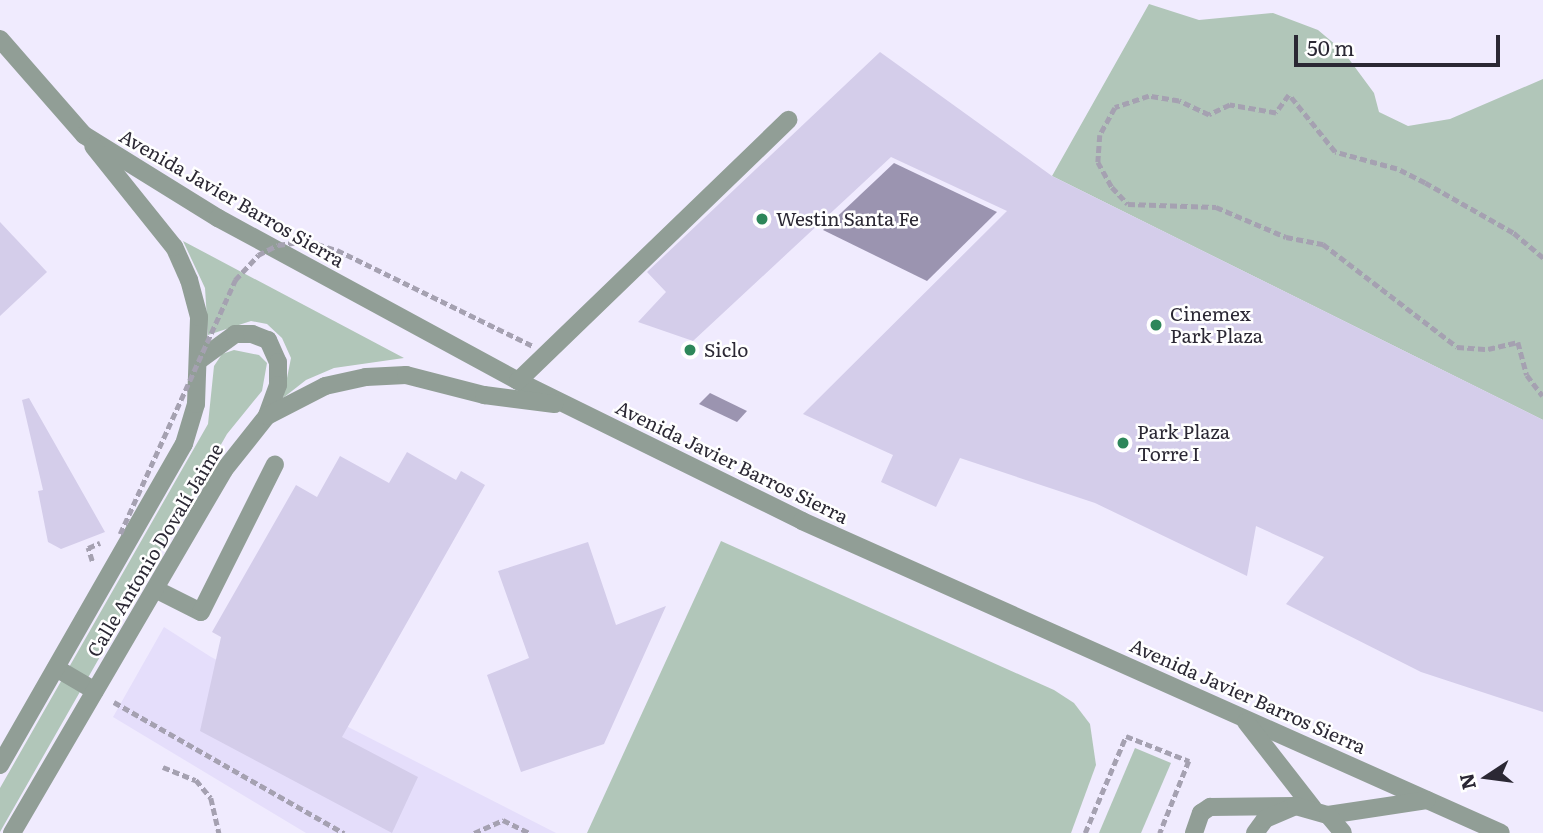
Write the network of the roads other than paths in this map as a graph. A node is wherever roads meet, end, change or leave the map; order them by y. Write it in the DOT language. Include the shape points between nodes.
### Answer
graph roads {
  1 [pos="0,39"];
  2 [pos="788,120"];
  3 [pos="84,135"];
  4 [pos="201,359"];
  5 [pos="518,381"];
  6 [pos="568,406"];
  7 [pos="267,416"];
  8 [pos="275,464"];
  9 [pos="155,589"];
  10 [pos="56,668"];
  11 [pos="95,691"];
  12 [pos="1244,718"];
  13 [pos="0,765"];
  14 [pos="1427,800"];
  15 [pos="1312,809"];
  16 [pos="12,833"];
  17 [pos="1194,833"];
  18 [pos="1255,833"];
  19 [pos="1343,833"];
  20 [pos="1501,833"];
  1 -- 3 [label="street, Avenida Javier Barros Sierra"];
  2 -- 5 [label="street"];
  3 -- 4 [label="street, Calle Antonio Dovalí Jaime" via="174,247 198,317"];
  3 -- 5 [label="street, Avenida Javier Barros Sierra" via="218,218"];
  4 -- 7 [label="street" via="235,334 268,340 278,362 278,385"];
  4 -- 10 [label="street, Calle Antonio Dovalí Jaime" via="196,404 184,444"];
  5 -- 6 [label="street, Avenida Javier Barros Sierra"];
  6 -- 7 [label="street, Calle Antonio Dovalí Jaime" via="484,395 406,375 325,386"];
  6 -- 12 [label="street, Avenida Javier Barros Sierra" via="802,521"];
  7 -- 9 [label="street, Calle Antonio Dovalí Jaime" via="224,470"];
  8 -- 9 [label="street" via="201,612"];
  9 -- 11 [label="street, Calle Antonio Dovalí Jaime"];
  10 -- 11 [label="street"];
  10 -- 13 [label="street, Calle Antonio Dovalí Jaime"];
  11 -- 16 [label="street, Calle Antonio Dovalí Jaime"];
  12 -- 14 [label="street, Avenida Javier Barros Sierra"];
  12 -- 15 [label="street"];
  14 -- 15 [label="street"];
  14 -- 20 [label="street, Avenida Javier Barros Sierra"];
  15 -- 17 [label="street" via="1210,807 1201,813"];
  15 -- 18 [label="street" via="1265,818"];
  15 -- 19 [label="street"];
}
